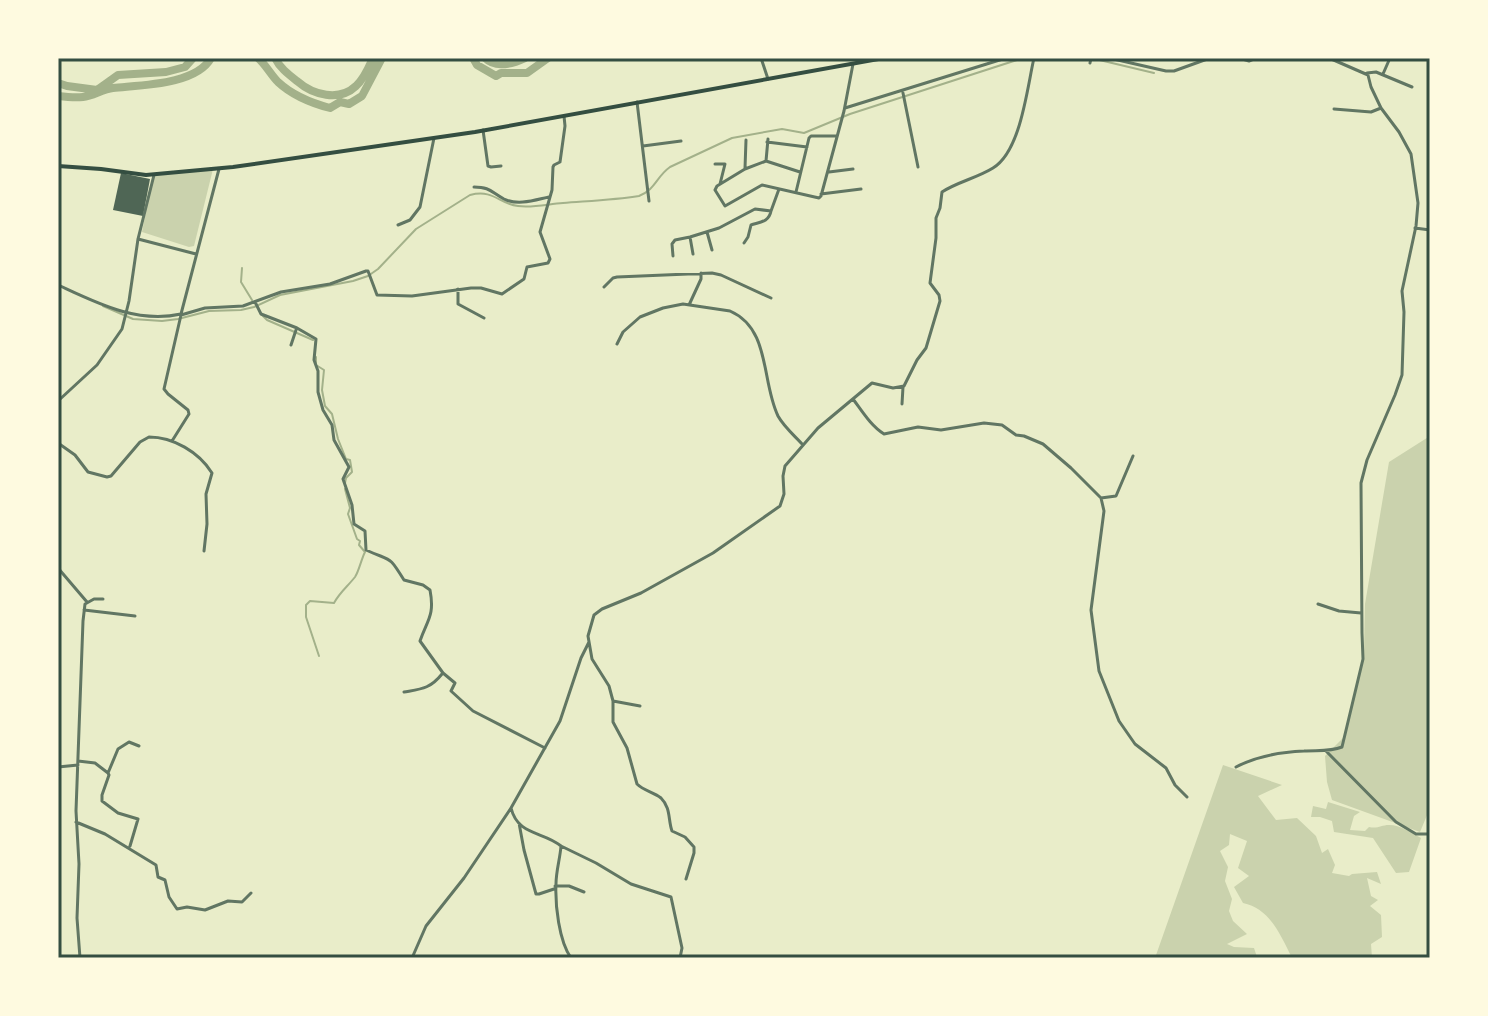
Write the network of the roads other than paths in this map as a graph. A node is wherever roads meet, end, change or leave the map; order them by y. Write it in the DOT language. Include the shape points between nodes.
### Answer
graph roads {
  1 [pos="761,58"];
  2 [pos="884,58"];
  3 [pos="1006,58"];
  4 [pos="1034,58"];
  5 [pos="1109,58"];
  6 [pos="1210,58"];
  7 [pos="1239,58"];
  8 [pos="1256,58"];
  9 [pos="1329,58"];
  10 [pos="1390,58"];
  11 [pos="853,64"];
  12 [pos="1367,73"];
  13 [pos="1383,74"];
  14 [pos="768,79"];
  15 [pos="1412,87"];
  16 [pos="903,94"];
  17 [pos="637,102"];
  18 [pos="1381,108"];
  19 [pos="1334,109"];
  20 [pos="844,110"];
  21 [pos="564,116"];
  22 [pos="483,130"];
  23 [pos="837,136"];
  24 [pos="434,138"];
  25 [pos="746,140"];
  26 [pos="681,141"];
  27 [pos="643,146"];
  28 [pos="807,147"];
  29 [pos="766,161"];
  30 [pos="715,164"];
  31 [pos="58,166"];
  32 [pos="501,166"];
  33 [pos="918,167"];
  34 [pos="219,169"];
  35 [pos="745,169"];
  36 [pos="853,169"];
  37 [pos="800,172"];
  38 [pos="827,172"];
  39 [pos="154,175"];
  40 [pos="720,184"];
  41 [pos="474,187"];
  42 [pos="779,188"];
  43 [pos="861,189"];
  44 [pos="796,192"];
  45 [pos="821,194"];
  46 [pos="549,198"];
  47 [pos="649,201"];
  48 [pos="771,211"];
  49 [pos="398,225"];
  50 [pos="1415,228"];
  51 [pos="1430,230"];
  52 [pos="707,232"];
  53 [pos="690,237"];
  54 [pos="138,239"];
  55 [pos="744,243"];
  56 [pos="712,250"];
  57 [pos="196,254"];
  58 [pos="693,254"];
  59 [pos="673,256"];
  60 [pos="701,273"];
  61 [pos="58,285"];
  62 [pos="604,287"];
  63 [pos="458,289"];
  64 [pos="771,298"];
  65 [pos="254,303"];
  66 [pos="689,305"];
  67 [pos="126,317"];
  68 [pos="180,317"];
  69 [pos="484,318"];
  70 [pos="297,328"];
  71 [pos="617,344"];
  72 [pos="291,345"];
  73 [pos="903,387"];
  74 [pos="853,399"];
  75 [pos="58,401"];
  76 [pos="902,404"];
  77 [pos="172,441"];
  78 [pos="58,443"];
  79 [pos="803,445"];
  80 [pos="1133,456"];
  81 [pos="1101,498"];
  82 [pos="204,551"];
  83 [pos="58,568"];
  84 [pos="103,599"];
  85 [pos="87,602"];
  86 [pos="1318,604"];
  87 [pos="84,610"];
  88 [pos="1361,613"];
  89 [pos="135,616"];
  90 [pos="589,642"];
  91 [pos="443,673"];
  92 [pos="404,692"];
  93 [pos="613,701"];
  94 [pos="640,706"];
  95 [pos="139,746"];
  96 [pos="545,748"];
  97 [pos="1326,751"];
  98 [pos="78,763"];
  99 [pos="58,767"];
  100 [pos="1236,767"];
  101 [pos="108,773"];
  102 [pos="1187,797"];
  103 [pos="511,808"];
  104 [pos="76,822"];
  105 [pos="519,823"];
  106 [pos="1430,834"];
  107 [pos="561,846"];
  108 [pos="129,847"];
  109 [pos="686,879"];
  110 [pos="556,887"];
  111 [pos="584,892"];
  112 [pos="251,893"];
  113 [pos="80,958"];
  114 [pos="412,958"];
  115 [pos="571,958"];
  116 [pos="680,958"];
  1 -- 14 [label="street"];
  2 -- 11 [label="main road"];
  3 -- 16 [label="street"];
  4 -- 73 [label="street" via="1005,158 942,192 930,283 940,301 926,348"];
  5 -- 6 [label="street" via="1174,71"];
  7 -- 8 [label="street"];
  9 -- 12 [label="street"];
  10 -- 13 [label="street"];
  11 -- 14 [label="main road"];
  11 -- 20 [label="street"];
  12 -- 13 [label="street"];
  12 -- 18 [label="street"];
  13 -- 15 [label="street"];
  14 -- 17 [label="main road"];
  16 -- 20 [label="street"];
  16 -- 33 [label="street"];
  17 -- 21 [label="main road"];
  17 -- 27 [label="street"];
  18 -- 19 [label="street"];
  18 -- 50 [label="street" via="1411,154 1417,188"];
  20 -- 23 [label="street"];
  21 -- 22 [label="main road"];
  21 -- 46 [label="street" via="561,159 553,167"];
  22 -- 24 [label="main road"];
  22 -- 32 [label="street" via="488,166"];
  23 -- 28 [label="street" via="811,136"];
  23 -- 38 [label="street"];
  24 -- 34 [label="main road"];
  24 -- 49 [label="street" via="420,207"];
  25 -- 35 [label="street"];
  26 -- 27 [label="street"];
  27 -- 47 [label="street"];
  28 -- 29 [label="street" via="768,140"];
  28 -- 37 [label="street"];
  29 -- 35 [label="street"];
  29 -- 37 [label="street"];
  30 -- 40 [label="street" via="725,164"];
  31 -- 39 [label="main road"];
  34 -- 39 [label="main road"];
  34 -- 57 [label="street"];
  35 -- 40 [label="street"];
  36 -- 38 [label="street"];
  37 -- 44 [label="street"];
  38 -- 45 [label="street"];
  39 -- 54 [label="street"];
  40 -- 42 [label="street" via="715,190 725,206 760,186"];
  41 -- 46 [label="street" via="517,202"];
  42 -- 44 [label="street"];
  42 -- 48 [label="street"];
  43 -- 45 [label="street"];
  44 -- 45 [label="street" via="819,198"];
  46 -- 63 [label="street" via="540,232 549,262 527,267 524,279 502,294"];
  48 -- 52 [label="street" via="755,209"];
  48 -- 55 [label="street" via="765,221 751,225"];
  50 -- 51 [label="street"];
  50 -- 88 [label="street" via="1402,291 1404,366 1361,483"];
  52 -- 53 [label="street"];
  52 -- 56 [label="street"];
  53 -- 58 [label="street"];
  53 -- 59 [label="street" via="673,241"];
  54 -- 57 [label="street"];
  54 -- 67 [label="street"];
  57 -- 68 [label="street"];
  60 -- 62 [label="street" via="617,277"];
  60 -- 64 [label="street" via="721,275"];
  60 -- 66 [label="street"];
  61 -- 67 [label="street"];
  63 -- 65 [label="street" via="377,295 368,271 363,271"];
  63 -- 69 [label="street" via="458,304"];
  65 -- 68 [label="street" via="205,308"];
  65 -- 70 [label="street" via="261,314"];
  66 -- 71 [label="street" via="644,314"];
  66 -- 79 [label="street" via="730,311 750,327 759,342 778,417"];
  67 -- 68 [label="street"];
  67 -- 75 [label="street" via="97,365"];
  68 -- 77 [label="street" via="164,389 189,414"];
  70 -- 72 [label="street"];
  70 -- 91 [label="street" via="316,339 318,392 349,467 343,479 354,524 365,531 366,550 390,559 404,580 430,590 431,611 420,641"];
  73 -- 74 [label="street" via="872,383"];
  73 -- 76 [label="street"];
  74 -- 79 [label="street"];
  74 -- 81 [label="street" via="884,434 918,427 1002,425 1043,444"];
  77 -- 78 [label="street" via="146,438 109,477 87,471"];
  77 -- 82 [label="street" via="201,459 212,473"];
  79 -- 90 [label="street" via="785,466 780,506 676,575 596,612"];
  80 -- 81 [label="street" via="1116,496"];
  81 -- 102 [label="street" via="1104,511 1091,610 1099,671 1119,721 1135,744 1166,768"];
  83 -- 85 [label="street"];
  84 -- 85 [label="street"];
  85 -- 87 [label="street"];
  86 -- 88 [label="street"];
  87 -- 89 [label="street"];
  87 -- 98 [label="street"];
  88 -- 97 [label="street" via="1363,659 1349,721 1342,747"];
  90 -- 93 [label="street"];
  90 -- 96 [label="street" via="566,708"];
  91 -- 92 [label="street" via="423,690"];
  91 -- 96 [label="street" via="455,683 451,691 473,711"];
  93 -- 94 [label="street"];
  93 -- 109 [label="street" via="613,722 637,784 662,799 672,831 694,847"];
  95 -- 101 [label="street" via="129,742 118,748"];
  96 -- 103 [label="street"];
  97 -- 100 [label="street" via="1258,757"];
  97 -- 106 [label="street" via="1396,822 1416,834"];
  98 -- 99 [label="street"];
  98 -- 101 [label="street" via="95,763"];
  98 -- 104 [label="street"];
  101 -- 108 [label="street" via="102,801 138,819"];
  103 -- 105 [label="street"];
  103 -- 114 [label="street" via="426,926"];
  104 -- 108 [label="street"];
  104 -- 113 [label="street"];
  105 -- 107 [label="street"];
  105 -- 110 [label="street" via="535,893"];
  107 -- 110 [label="street"];
  107 -- 116 [label="street" via="628,882 671,897"];
  108 -- 112 [label="street" via="157,866 177,909 208,910 242,902"];
  110 -- 111 [label="street"];
  110 -- 115 [label="street"];
}
